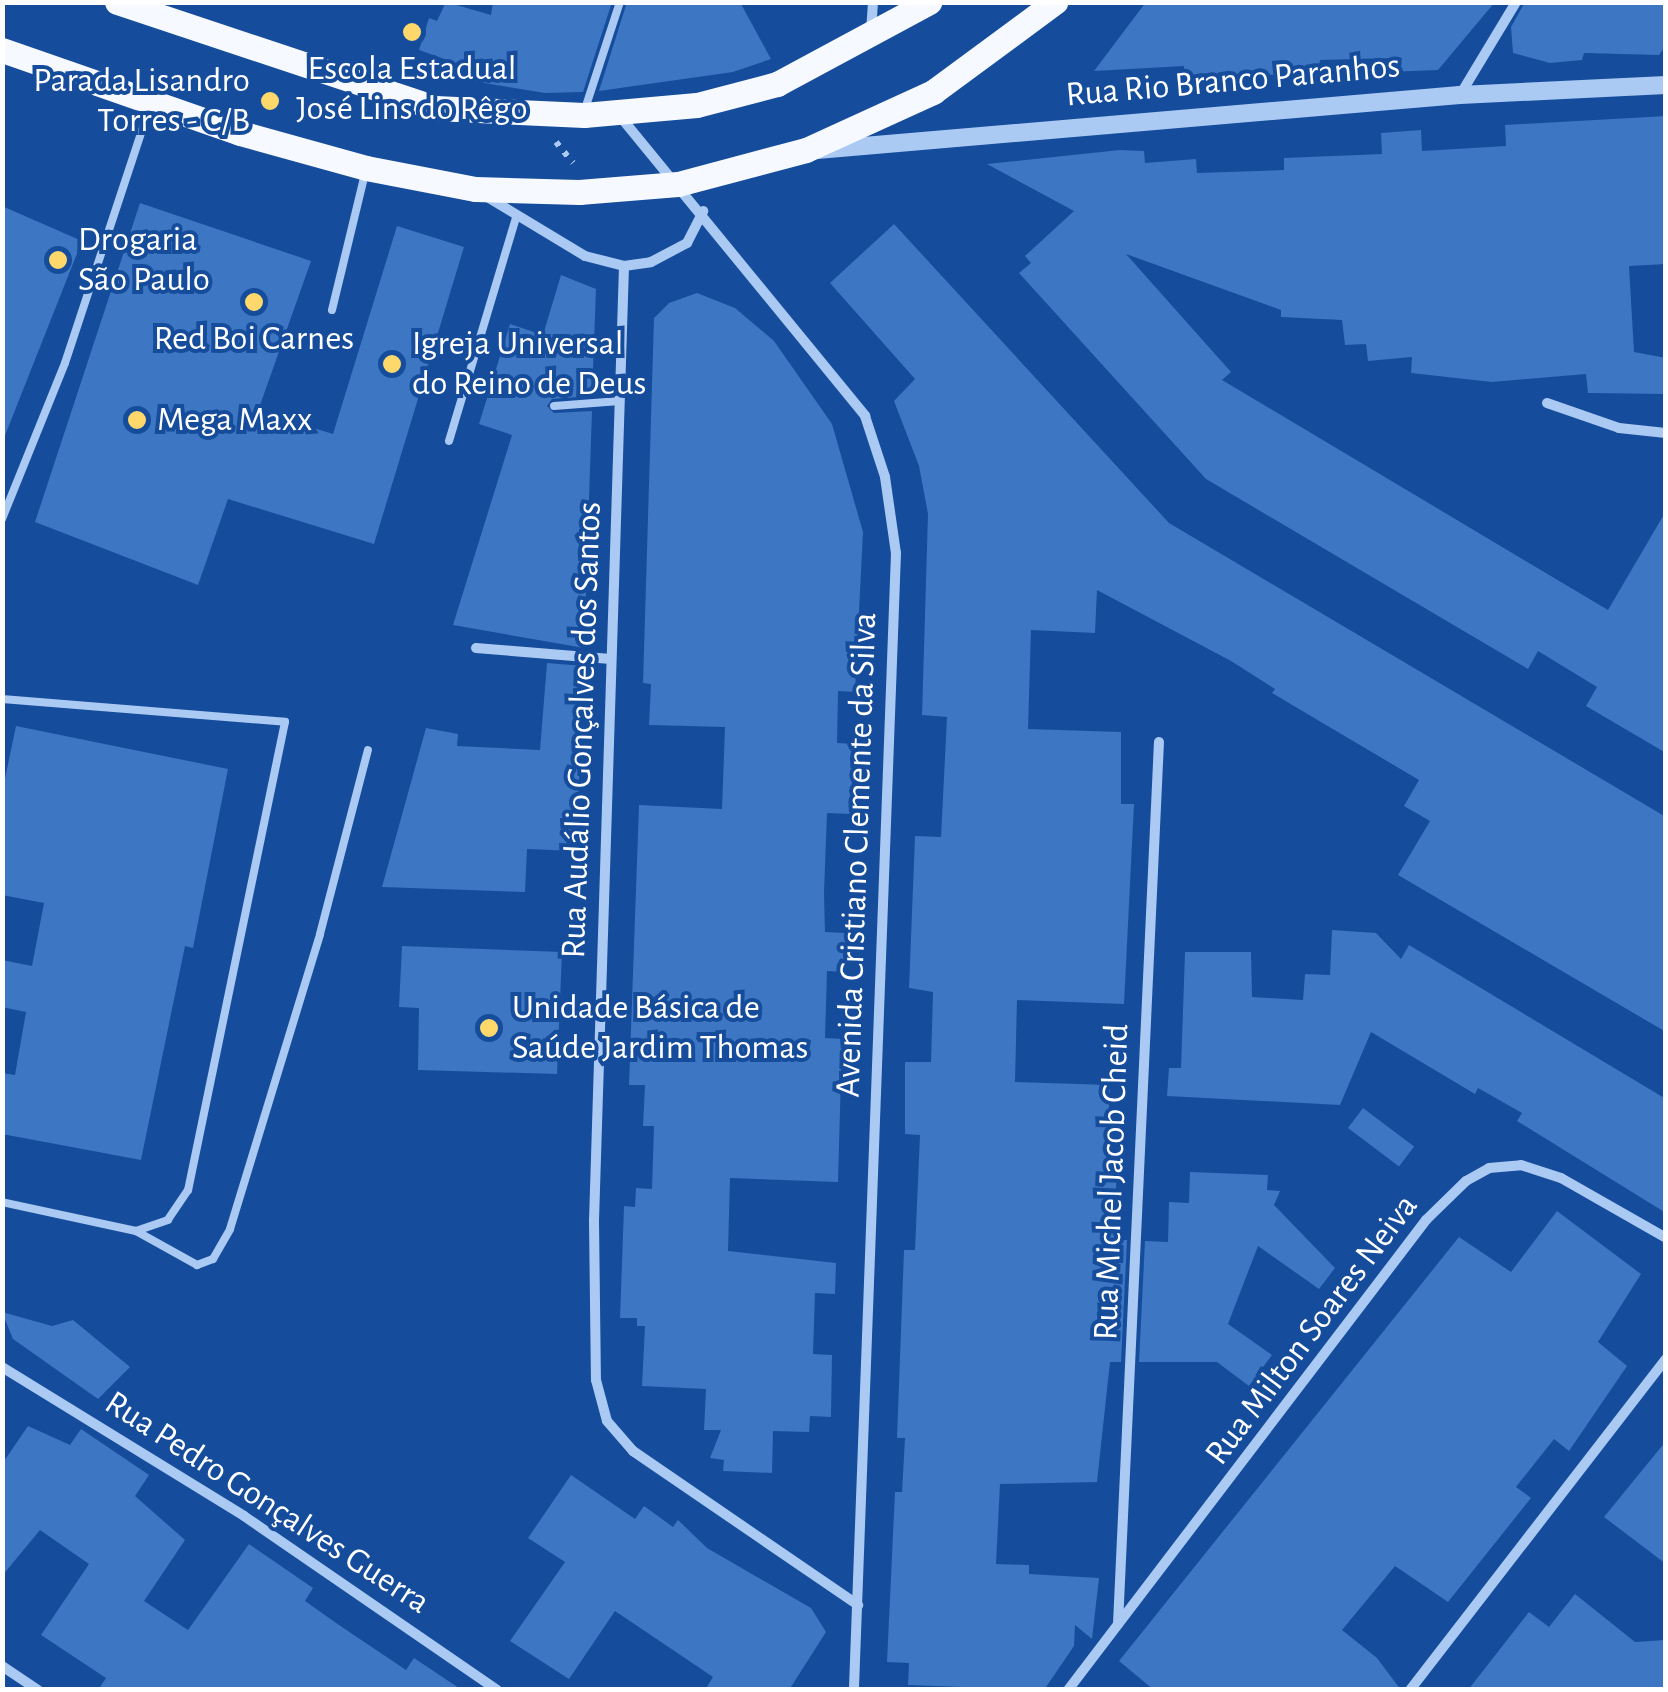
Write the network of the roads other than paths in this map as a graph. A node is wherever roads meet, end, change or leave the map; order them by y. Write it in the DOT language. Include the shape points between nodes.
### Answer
graph roads {
  1 [pos="117,2"];
  2 [pos="620,2"];
  3 [pos="873,2"];
  4 [pos="929,2"];
  5 [pos="1055,2"];
  6 [pos="1516,2"];
  7 [pos="870,39"];
  8 [pos="2,50"];
  9 [pos="1666,85"];
  10 [pos="1460,95"];
  11 [pos="151,102"];
  12 [pos="584,115"];
  13 [pos="619,115"];
  14 [pos="806,150"];
  15 [pos="366,168"];
  16 [pos="678,184"];
  17 [pos="474,190"];
  18 [pos="703,210"];
  19 [pos="516,215"];
  20 [pos="624,266"];
  21 [pos="332,310"];
  22 [pos="620,401"];
  23 [pos="1547,404"];
  24 [pos="554,406"];
  25 [pos="1666,432"];
  26 [pos="450,440"];
  27 [pos="2,519"];
  28 [pos="476,648"];
  29 [pos="610,659"];
  30 [pos="2,698"];
  31 [pos="1159,742"];
  32 [pos="368,750"];
  33 [pos="2,1202"];
  34 [pos="136,1231"];
  35 [pos="1666,1238"];
  36 [pos="1666,1359"];
  37 [pos="2,1368"];
  38 [pos="858,1604"];
  39 [pos="1118,1624"];
  40 [pos="2,1666"];
  41 [pos="38,1690"];
  42 [pos="498,1690"];
  43 [pos="854,1690"];
  44 [pos="1068,1690"];
  45 [pos="1410,1690"];
  1 -- 12 [label="main road" via="435,108"];
  2 -- 12 [label="lane"];
  3 -- 7 [label="street"];
  4 -- 7 [label="main road"];
  5 -- 14 [label="main road" via="932,92"];
  6 -- 10 [label="street"];
  7 -- 13 [label="main road" via="777,84 697,106"];
  8 -- 11 [label="main road"];
  9 -- 10 [label="street, Rua Rio Branco Paranhos"];
  10 -- 14 [label="street, Rua Rio Branco Paranhos"];
  11 -- 15 [label="main road"];
  11 -- 27 [label="lane" via="66,363"];
  12 -- 13 [label="main road"];
  13 -- 16 [label="street, Avenida Cristiano Clemente da Silva"];
  14 -- 16 [label="main road"];
  15 -- 17 [label="main road"];
  15 -- 21 [label="lane"];
  16 -- 17 [label="main road" via="580,192"];
  16 -- 18 [label="street, Avenida Cristiano Clemente da Silva"];
  17 -- 19 [label="street"];
  18 -- 20 [label="street" via="687,243 652,262"];
  18 -- 38 [label="street, Avenida Cristiano Clemente da Silva" via="865,416 896,553"];
  19 -- 20 [label="street" via="585,256"];
  19 -- 26 [label="lane"];
  20 -- 22 [label="street, Rua Audálio Gonçalves dos Santos"];
  22 -- 24 [label="lane"];
  22 -- 29 [label="street, Rua Audálio Gonçalves dos Santos"];
  23 -- 25 [label="street" via="1618,428"];
  28 -- 29 [label="street"];
  29 -- 38 [label="street, Rua Audálio Gonçalves dos Santos" via="594,1222 596,1380 607,1420 634,1451"];
  30 -- 34 [label="lane" via="285,722 188,1190 168,1220"];
  31 -- 39 [label="street, Rua Michel Jacob Cheid"];
  32 -- 34 [label="lane" via="230,1229 213,1259 197,1265"];
  33 -- 34 [label="lane"];
  35 -- 39 [label="street, Rua Milton Soares Neiva" via="1561,1178 1520,1165 1490,1168 1466,1182 1426,1220"];
  36 -- 45 [label="street"];
  37 -- 42 [label="street, Rua Pedro Gonçalves Guerra" via="244,1516"];
  38 -- 43 [label="street, Avenida Cristiano Clemente da Silva"];
  39 -- 44 [label="street, Rua Milton Soares Neiva"];
  40 -- 41 [label="street"];
}
